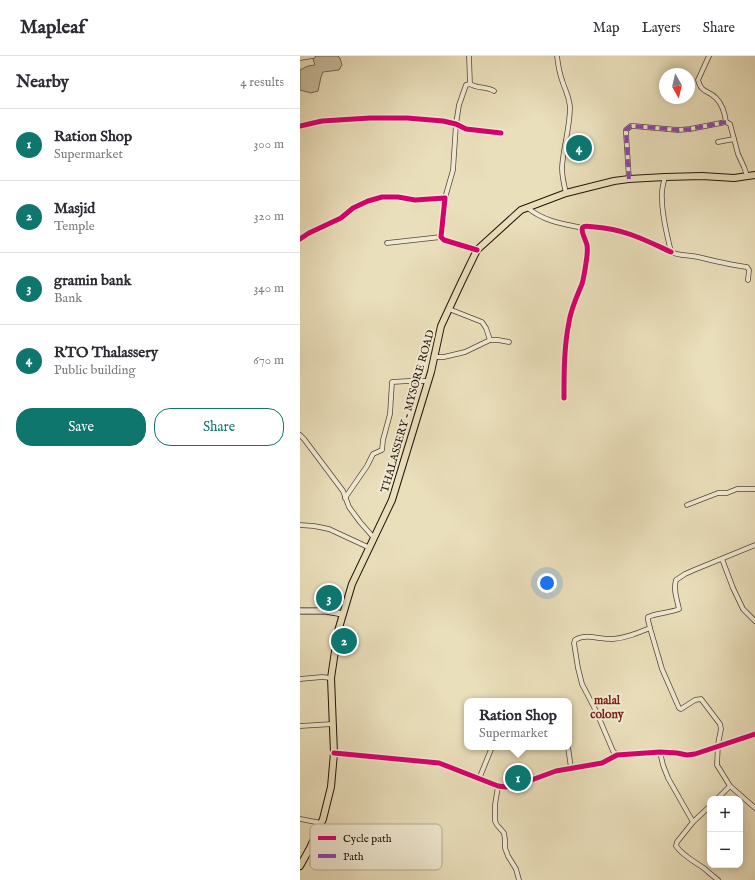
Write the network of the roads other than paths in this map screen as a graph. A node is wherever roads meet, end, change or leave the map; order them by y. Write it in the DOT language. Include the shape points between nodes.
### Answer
graph roads {
  1 [pos="313,56"];
  2 [pos="469,56"];
  3 [pos="557,56"];
  4 [pos="709,56"];
  5 [pos="300,58"];
  6 [pos="470,84"];
  7 [pos="494,90"];
  8 [pos="726,122"];
  9 [pos="456,124"];
  10 [pos="300,126"];
  11 [pos="501,133"];
  12 [pos="734,138"];
  13 [pos="718,142"];
  14 [pos="755,175"];
  15 [pos="747,176"];
  16 [pos="665,177"];
  17 [pos="629,179"];
  18 [pos="566,193"];
  19 [pos="445,198"];
  20 [pos="528,208"];
  21 [pos="583,228"];
  22 [pos="441,237"];
  23 [pos="300,239"];
  24 [pos="387,243"];
  25 [pos="477,250"];
  26 [pos="670,252"];
  27 [pos="748,280"];
  28 [pos="450,309"];
  29 [pos="490,340"];
  30 [pos="509,342"];
  31 [pos="434,357"];
  32 [pos="428,382"];
  33 [pos="564,398"];
  34 [pos="300,436"];
  35 [pos="755,489"];
  36 [pos="345,498"];
  37 [pos="687,505"];
  38 [pos="300,525"];
  39 [pos="374,538"];
  40 [pos="755,545"];
  41 [pos="370,548"];
  42 [pos="722,559"];
  43 [pos="300,611"];
  44 [pos="343,614"];
  45 [pos="755,621"];
  46 [pos="650,628"];
  47 [pos="331,678"];
  48 [pos="300,679"];
  49 [pos="333,724"];
  50 [pos="300,726"];
  51 [pos="755,734"];
  52 [pos="718,746"];
  53 [pos="491,750"];
  54 [pos="568,750"];
  55 [pos="660,752"];
  56 [pos="334,753"];
  57 [pos="617,755"];
  58 [pos="571,768"];
  59 [pos="479,779"];
  60 [pos="498,786"];
  61 [pos="730,786"];
  62 [pos="720,796"];
  63 [pos="755,808"];
  64 [pos="707,809"];
  65 [pos="300,818"];
  66 [pos="693,822"];
  67 [pos="321,823"];
  68 [pos="310,848"];
  69 [pos="300,866"];
  70 [pos="519,880"];
  71 [pos="718,880"];
  1 -- 5 [label="street"];
  2 -- 6 [label="street"];
  3 -- 18 [label="street" via="570,106 562,169"];
  4 -- 8 [label="street" via="698,80 700,87 716,98 722,107"];
  6 -- 7 [label="street"];
  6 -- 9 [label="street" via="466,85 459,105"];
  8 -- 12 [label="street" via="730,124"];
  8 -- 17 [label="street" via="678,130 631,126 626,130"];
  9 -- 10 [label="street" via="398,118 322,121"];
  9 -- 11 [label="street" via="466,129"];
  9 -- 19 [label="street" via="453,170"];
  12 -- 13 [label="street"];
  12 -- 15 [label="street"];
  14 -- 15 [label="main road, THALASSERY - MYSORE ROAD"];
  15 -- 16 [label="main road, THALASSERY - MYSORE ROAD"];
  16 -- 17 [label="main road, THALASSERY - MYSORE ROAD"];
  16 -- 26 [label="street" via="662,199"];
  17 -- 18 [label="main road, THALASSERY - MYSORE ROAD"];
  18 -- 20 [label="main road, THALASSERY - MYSORE ROAD"];
  19 -- 22 [label="street"];
  19 -- 23 [label="street" via="414,200 382,196 368,200 341,218 309,232"];
  20 -- 21 [label="street" via="545,218"];
  20 -- 25 [label="main road, THALASSERY - MYSORE ROAD" via="522,210"];
  21 -- 26 [label="street" via="594,227 623,232"];
  21 -- 33 [label="street" via="587,254 566,339"];
  22 -- 24 [label="street"];
  22 -- 25 [label="street"];
  25 -- 28 [label="main road, THALASSERY - MYSORE ROAD"];
  26 -- 27 [label="street" via="747,267"];
  28 -- 29 [label="street" via="482,322"];
  28 -- 31 [label="main road, THALASSERY - MYSORE ROAD" via="441,326"];
  29 -- 30 [label="street"];
  29 -- 31 [label="street" via="465,352"];
  31 -- 32 [label="main road, THALASSERY - MYSORE ROAD"];
  32 -- 36 [label="street" via="392,382 390,414 382,450 373,454"];
  32 -- 39 [label="main road, THALASSERY - MYSORE ROAD" via="392,500"];
  34 -- 36 [label="street" via="337,482"];
  35 -- 37 [label="street" via="718,493"];
  36 -- 39 [label="street" via="349,507"];
  38 -- 41 [label="street" via="329,529"];
  39 -- 41 [label="main road, THALASSERY - MYSORE ROAD"];
  40 -- 42 [label="street"];
  41 -- 44 [label="main road, THALASSERY - MYSORE ROAD" via="352,584"];
  42 -- 45 [label="street" via="743,609"];
  42 -- 46 [label="street" via="684,574 676,580 674,586 679,609 648,617"];
  43 -- 44 [label="street"];
  44 -- 47 [label="main road, THALASSERY - MYSORE ROAD"];
  46 -- 52 [label="street" via="662,669 679,708 701,699 720,724"];
  46 -- 57 [label="street" via="630,636 612,639 577,638 574,643 582,684"];
  47 -- 48 [label="street"];
  47 -- 49 [label="main road, THALASSERY - MYSORE ROAD"];
  49 -- 50 [label="street"];
  49 -- 56 [label="main road, THALASSERY - MYSORE ROAD"];
  51 -- 52 [label="street"];
  52 -- 55 [label="street" via="687,755"];
  52 -- 61 [label="street" via="717,764"];
  53 -- 59 [label="street"];
  54 -- 58 [label="street"];
  55 -- 57 [label="street"];
  55 -- 66 [label="street" via="668,778"];
  56 -- 59 [label="street" via="439,762"];
  56 -- 67 [label="main road, THALASSERY - MYSORE ROAD" via="331,787"];
  57 -- 58 [label="street" via="602,763"];
  58 -- 60 [label="street" via="515,786"];
  59 -- 60 [label="street"];
  60 -- 70 [label="street" via="495,821 504,833 505,848"];
  61 -- 62 [label="street"];
  61 -- 63 [label="street"];
  64 -- 66 [label="street"];
  65 -- 67 [label="street"];
  66 -- 71 [label="street" via="676,846"];
  68 -- 69 [label="main road, THALASSERY - MYSORE ROAD"];
}
